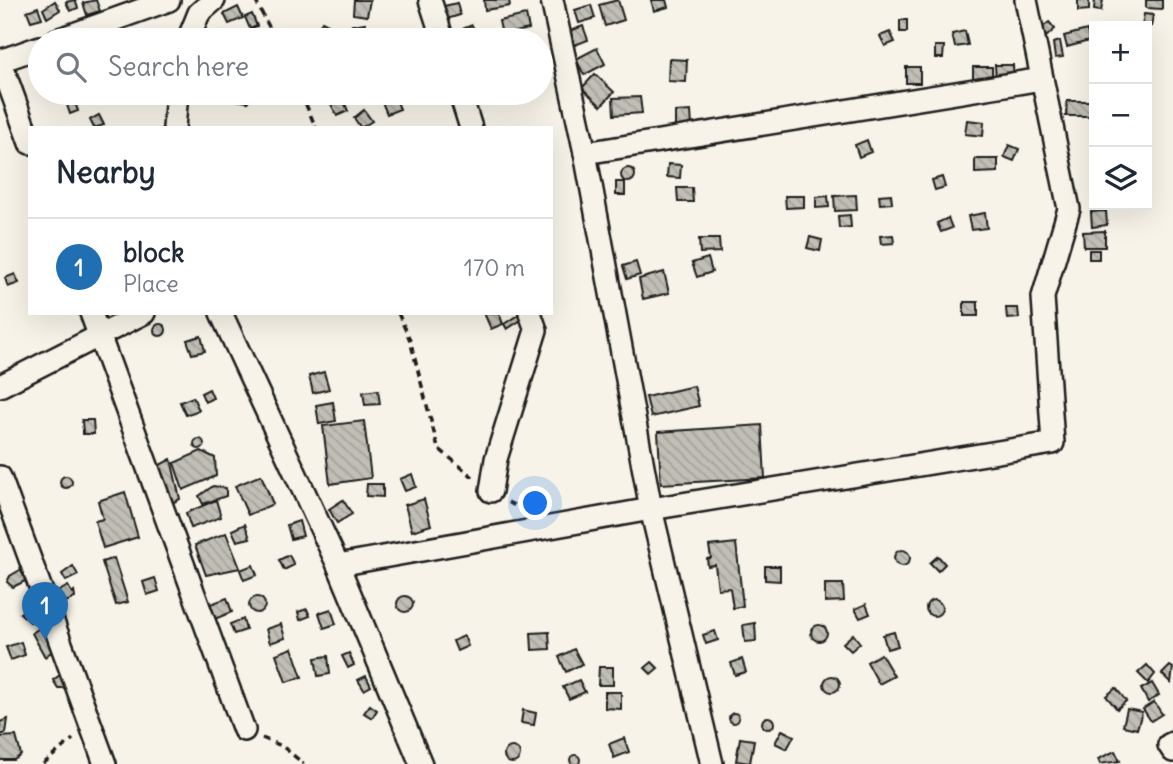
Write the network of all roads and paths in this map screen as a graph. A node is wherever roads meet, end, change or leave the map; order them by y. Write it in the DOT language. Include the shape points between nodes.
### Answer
graph roads {
  1 [pos="169,0"];
  2 [pos="214,0"];
  3 [pos="255,0"];
  4 [pos="430,0"];
  5 [pos="552,0"];
  6 [pos="1026,0"];
  7 [pos="125,7"];
  8 [pos="82,28"];
  9 [pos="193,28"];
  10 [pos="270,28"];
  11 [pos="439,28"];
  12 [pos="28,51"];
  13 [pos="0,61"];
  14 [pos="1042,79"];
  15 [pos="176,105"];
  16 [pos="306,105"];
  17 [pos="464,105"];
  18 [pos="174,126"];
  19 [pos="315,126"];
  20 [pos="470,126"];
  21 [pos="28,138"];
  22 [pos="585,153"];
  23 [pos="92,315"];
  24 [pos="140,315"];
  25 [pos="222,315"];
  26 [pos="399,315"];
  27 [pos="531,315"];
  28 [pos="100,337"];
  29 [pos="0,386"];
  30 [pos="0,477"];
  31 [pos="491,492"];
  32 [pos="651,509"];
  33 [pos="552,527"];
  34 [pos="338,565"];
  35 [pos="87,715"];
  36 [pos="244,730"];
  37 [pos="1173,743"];
  38 [pos="1173,751"];
  39 [pos="43,764"];
  40 [pos="105,764"];
  41 [pos="304,764"];
  42 [pos="421,764"];
  43 [pos="712,764"];
  1 -- 7 [label="street"];
  2 -- 9 [label="street" via="199,13"];
  3 -- 10 [label="path"];
  4 -- 11 [label="street"];
  5 -- 22 [label="street"];
  6 -- 14 [label="street"];
  7 -- 8 [label="street"];
  12 -- 13 [label="street"];
  13 -- 21 [label="street"];
  14 -- 22 [label="street"];
  14 -- 32 [label="street" via="1069,209 1043,297 1053,443"];
  15 -- 18 [label="street"];
  16 -- 19 [label="path"];
  17 -- 20 [label="street"];
  22 -- 32 [label="street"];
  23 -- 28 [label="street"];
  24 -- 28 [label="street"];
  25 -- 34 [label="street"];
  26 -- 31 [label="path" via="410,340 438,448"];
  27 -- 31 [label="street" via="536,330 496,459"];
  28 -- 29 [label="street"];
  28 -- 36 [label="street"];
  30 -- 35 [label="street"];
  31 -- 33 [label="path"];
  32 -- 33 [label="street"];
  32 -- 43 [label="street"];
  33 -- 34 [label="street"];
  34 -- 42 [label="street"];
  35 -- 39 [label="path" via="75,738"];
  35 -- 40 [label="street"];
  36 -- 41 [label="path" via="282,746"];
  37 -- 38 [label="street" via="1169,745"];
}
